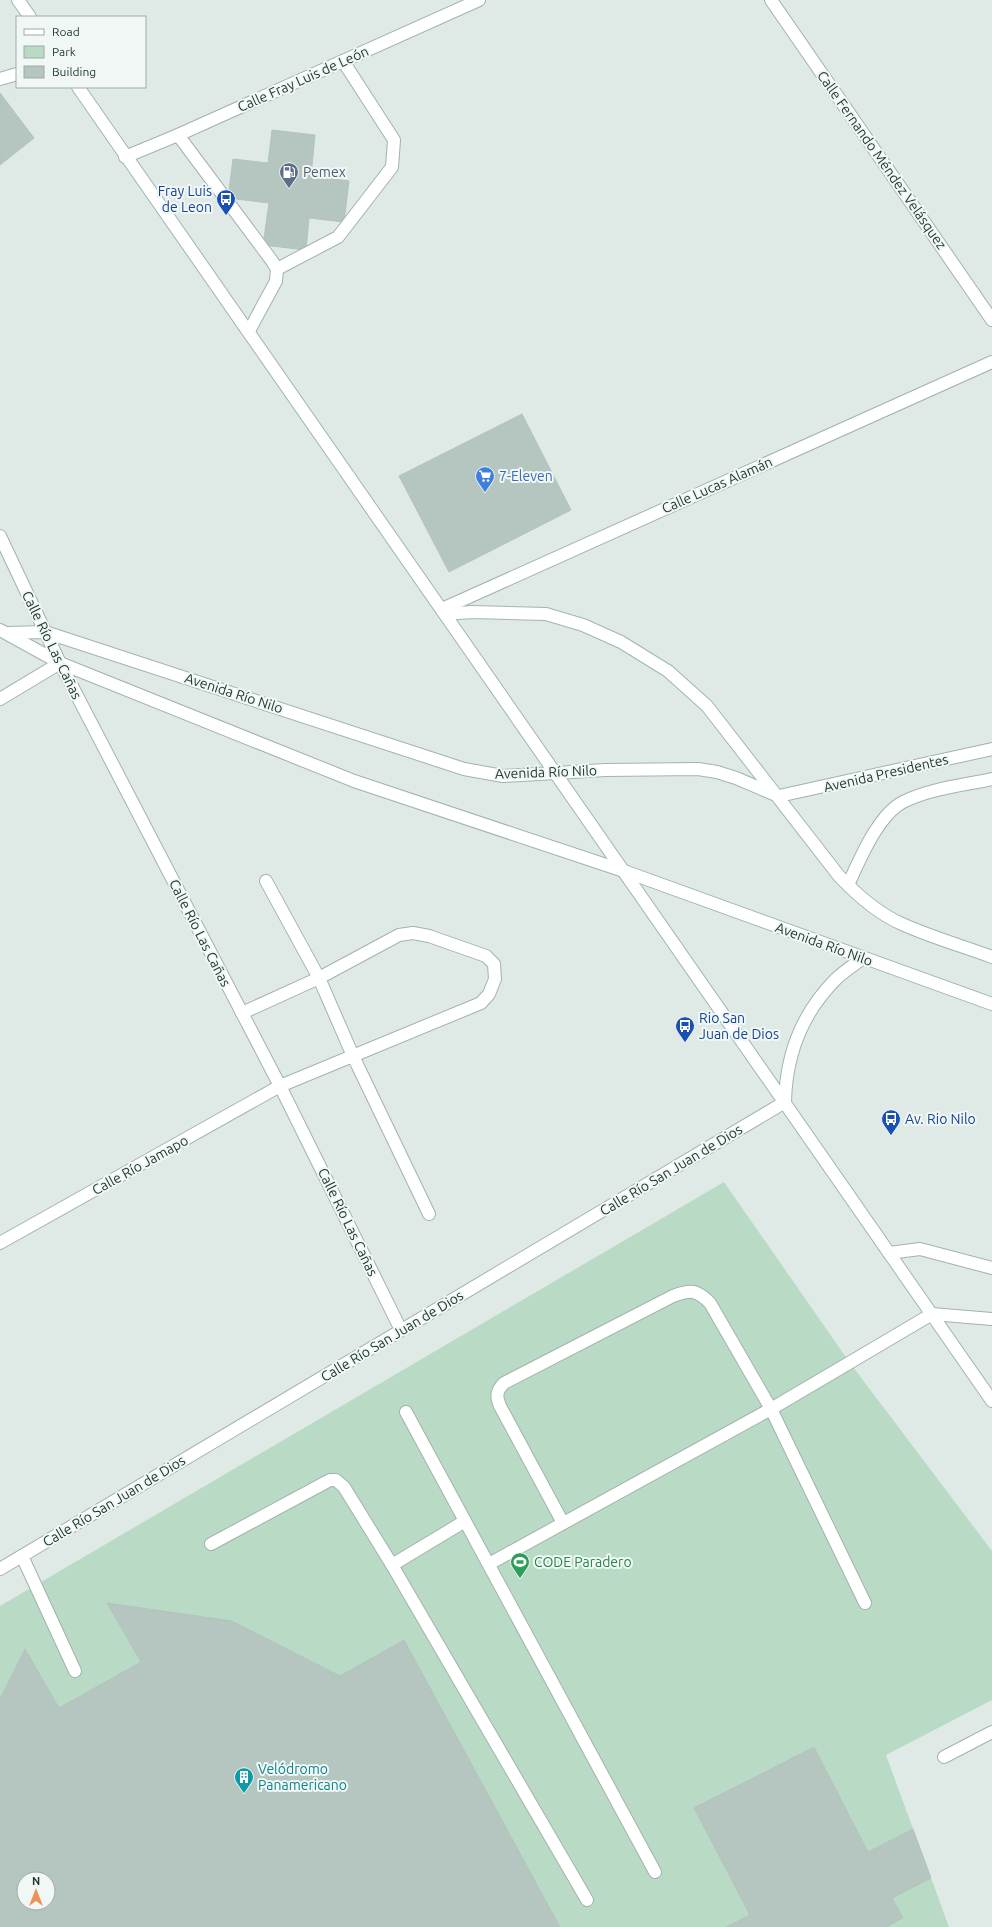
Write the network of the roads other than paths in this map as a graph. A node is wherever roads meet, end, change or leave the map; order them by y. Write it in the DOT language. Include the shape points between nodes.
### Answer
graph roads {
  1 [pos="18,0"];
  2 [pos="479,0"];
  3 [pos="771,0"];
  4 [pos="29,16"];
  5 [pos="343,61"];
  6 [pos="16,74"];
  7 [pos="0,79"];
  8 [pos="79,88"];
  9 [pos="178,135"];
  10 [pos="125,157"];
  11 [pos="277,269"];
  12 [pos="992,320"];
  13 [pos="249,331"];
  14 [pos="992,362"];
  15 [pos="0,536"];
  16 [pos="443,611"];
  17 [pos="3,632"];
  18 [pos="46,632"];
  19 [pos="60,663"];
  20 [pos="0,699"];
  21 [pos="992,749"];
  22 [pos="556,773"];
  23 [pos="992,779"];
  24 [pos="779,796"];
  25 [pos="624,871"];
  26 [pos="266,881"];
  27 [pos="848,885"];
  28 [pos="992,957"];
  29 [pos="863,958"];
  30 [pos="319,978"];
  31 [pos="992,1004"];
  32 [pos="242,1013"];
  33 [pos="353,1056"];
  34 [pos="280,1086"];
  35 [pos="785,1102"];
  36 [pos="429,1214"];
  37 [pos="0,1243"];
  38 [pos="889,1253"];
  39 [pos="992,1268"];
  40 [pos="932,1314"];
  41 [pos="992,1319"];
  42 [pos="402,1330"];
  43 [pos="992,1400"];
  44 [pos="771,1409"];
  45 [pos="406,1412"];
  46 [pos="465,1521"];
  47 [pos="563,1523"];
  48 [pos="211,1544"];
  49 [pos="22,1556"];
  50 [pos="488,1564"];
  51 [pos="392,1565"];
  52 [pos="0,1569"];
  53 [pos="865,1603"];
  54 [pos="75,1670"];
  55 [pos="992,1732"];
  56 [pos="944,1757"];
  57 [pos="655,1872"];
  58 [pos="587,1900"];
  1 -- 4 [label="street"];
  2 -- 5 [label="street, Calle Fray Luis de León"];
  3 -- 12 [label="street, Calle Fernando Méndez Velásquez"];
  5 -- 9 [label="street, Calle Fray Luis de León"];
  5 -- 11 [label="street" via="394,140 392,167 338,237"];
  6 -- 7 [label="street"];
  8 -- 10 [label="street"];
  9 -- 10 [label="street, Calle Fray Luis de León"];
  9 -- 11 [label="street"];
  10 -- 13 [label="street"];
  11 -- 13 [label="street" via="276,281"];
  13 -- 16 [label="street"];
  14 -- 16 [label="street, Calle Lucas Alamán"];
  15 -- 18 [label="street, Calle Río Las Cañas"];
  16 -- 22 [label="street"];
  16 -- 24 [label="street" via="546,614 583,625 622,642 668,671 707,706"];
  17 -- 18 [label="street, Avenida Río Nilo"];
  17 -- 19 [label="street, Avenida Río Nilo"];
  18 -- 19 [label="street, Calle Río Las Cañas"];
  18 -- 22 [label="street, Avenida Río Nilo" via="464,768 503,776"];
  19 -- 20 [label="street"];
  19 -- 25 [label="street, Avenida Río Nilo" via="354,781"];
  19 -- 32 [label="street, Calle Río Las Cañas"];
  21 -- 24 [label="street, Avenida Presidentes"];
  22 -- 24 [label="street, Avenida Río Nilo" via="698,769 736,778"];
  22 -- 25 [label="street"];
  23 -- 27 [label="street, Avenida Presidentes" via="902,802 885,818 865,850"];
  24 -- 27 [label="street, Avenida Río Nilo"];
  25 -- 29 [label="street, Avenida Río Nilo"];
  25 -- 35 [label="street"];
  26 -- 30 [label="street"];
  27 -- 28 [label="street, Avenida Río Nilo" via="875,908 902,924"];
  29 -- 31 [label="street, Avenida Río Nilo"];
  29 -- 35 [label="street" via="837,978 815,1003 799,1032 788,1063"];
  30 -- 32 [label="street, Calle Río Jamapo"];
  30 -- 33 [label="street"];
  30 -- 33 [label="street, Calle Río Jamapo" via="399,936 413,933 486,956 494,964 495,979 481,1003"];
  32 -- 34 [label="street, Calle Río Las Cañas"];
  33 -- 34 [label="street, Calle Río Jamapo"];
  33 -- 36 [label="street"];
  34 -- 37 [label="street, Calle Río Jamapo"];
  34 -- 42 [label="street, Calle Río Las Cañas"];
  35 -- 38 [label="street"];
  35 -- 42 [label="street, Calle Río San Juan de Dios"];
  38 -- 39 [label="street" via="920,1248"];
  38 -- 40 [label="street"];
  40 -- 41 [label="street"];
  40 -- 43 [label="street"];
  40 -- 44 [label="street"];
  42 -- 49 [label="street, Calle Río San Juan de Dios"];
  44 -- 47 [label="street"];
  44 -- 47 [label="street" via="710,1303 694,1291 674,1296 504,1383 497,1394 497,1400"];
  44 -- 53 [label="street"];
  45 -- 46 [label="street"];
  46 -- 50 [label="street"];
  46 -- 51 [label="street"];
  47 -- 50 [label="street"];
  48 -- 51 [label="street" via="324,1481 336,1480 344,1487"];
  49 -- 52 [label="street, Calle Río San Juan de Dios"];
  49 -- 54 [label="street"];
  50 -- 57 [label="street"];
  51 -- 58 [label="street"];
  55 -- 56 [label="street"];
}
